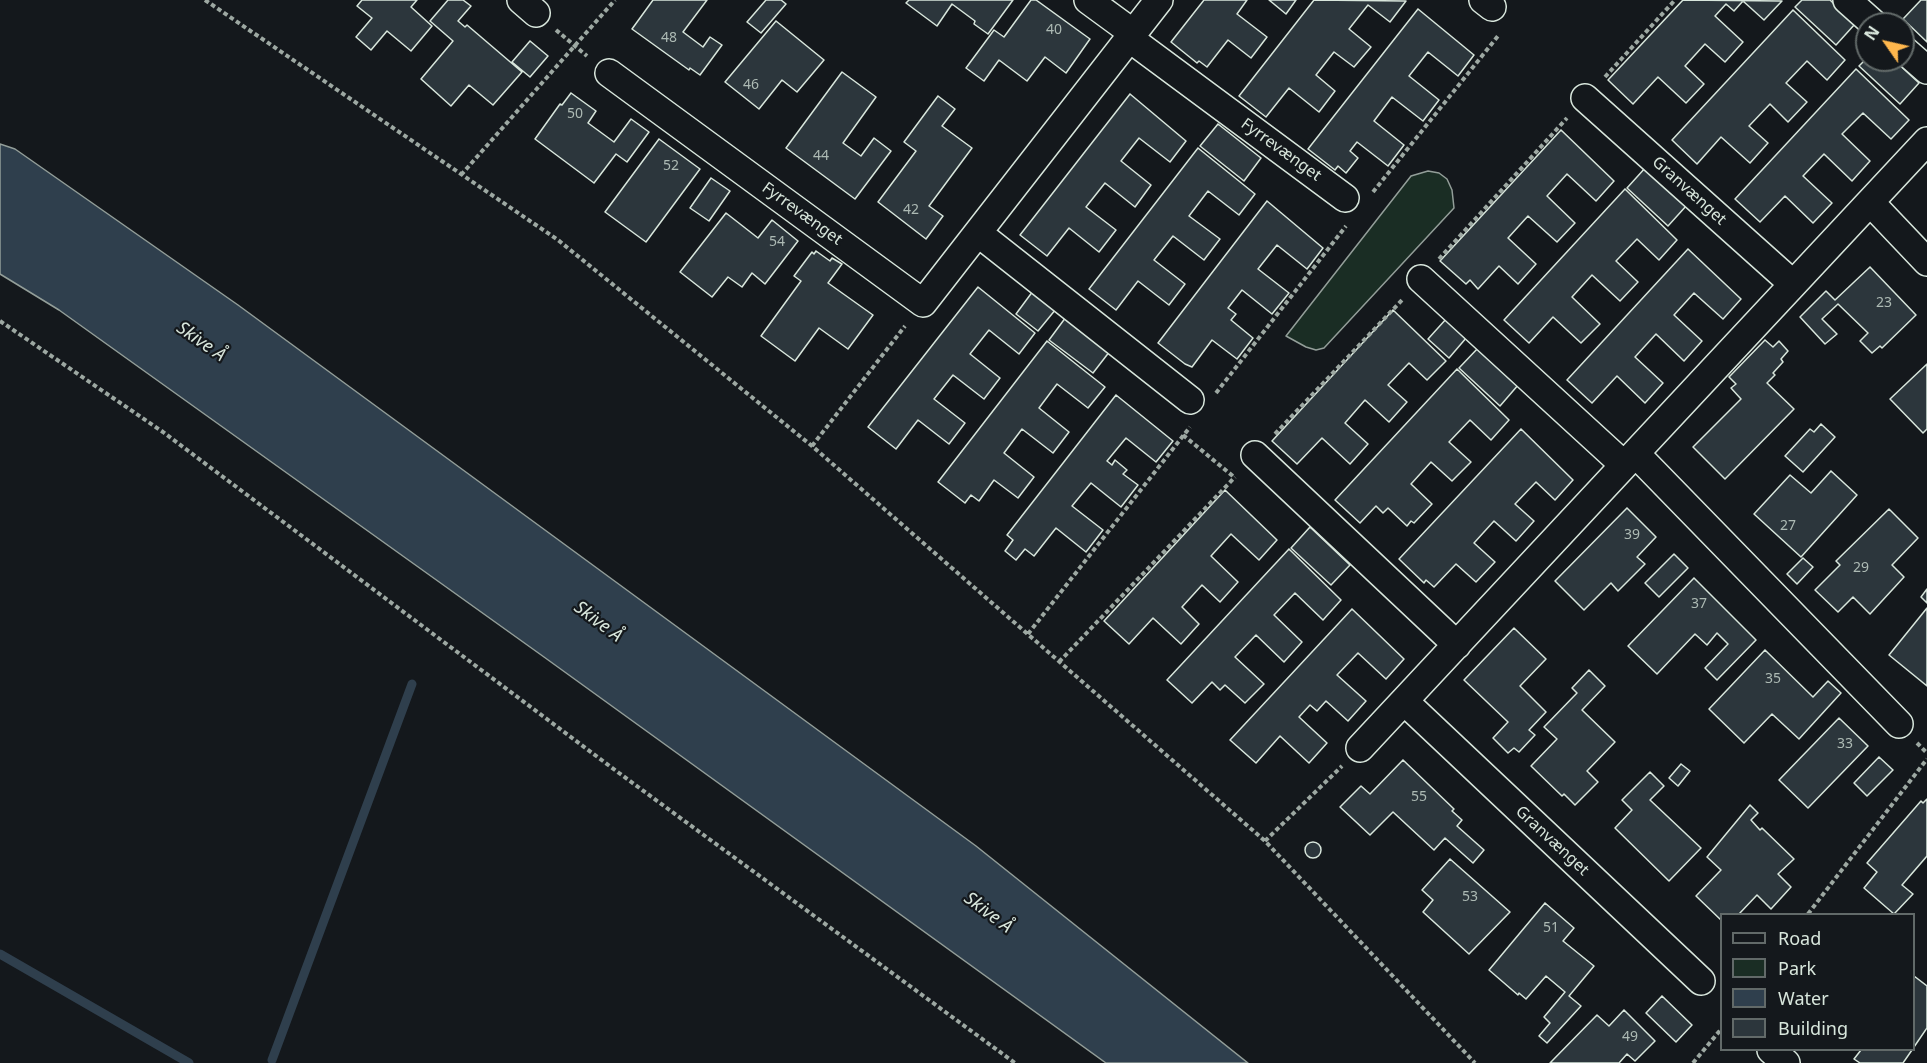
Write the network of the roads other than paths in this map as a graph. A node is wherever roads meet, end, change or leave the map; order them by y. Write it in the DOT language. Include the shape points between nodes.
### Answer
graph roads {
  1 [pos="1089,0"];
  2 [pos="1159,0"];
  3 [pos="1847,0"];
  4 [pos="1860,12"];
  5 [pos="1131,36"];
  6 [pos="1915,60"];
  7 [pos="1927,70"];
  8 [pos="609,73"];
  9 [pos="1585,98"];
  10 [pos="1927,141"];
  11 [pos="1870,202"];
  12 [pos="1348,209"];
  13 [pos="978,233"];
  14 [pos="1927,262"];
  15 [pos="1421,279"];
  16 [pos="1793,284"];
  17 [pos="1199,406"];
  18 [pos="1255,455"];
  19 [pos="1630,459"];
  20 [pos="1457,645"];
  21 [pos="1404,701"];
  22 [pos="1899,724"];
  23 [pos="1360,748"];
  24 [pos="1701,981"];
  25 [pos="1772,1051"];
  26 [pos="1786,1063"];
  1 -- 5 [label="street, Fyrrevænget"];
  2 -- 5 [label="street"];
  3 -- 4 [label="street"];
  5 -- 12 [label="street, Fyrrevænget"];
  5 -- 13 [label="street"];
  6 -- 7 [label="street"];
  8 -- 13 [label="street, Fyrrevænget" via="923,303"];
  9 -- 16 [label="street, Granvænget"];
  10 -- 11 [label="street"];
  11 -- 14 [label="street"];
  11 -- 16 [label="street"];
  13 -- 17 [label="street"];
  15 -- 19 [label="street"];
  16 -- 19 [label="street"];
  18 -- 20 [label="street"];
  19 -- 20 [label="street"];
  19 -- 22 [label="street"];
  20 -- 21 [label="street"];
  21 -- 23 [label="street"];
  21 -- 24 [label="street, Granvænget"];
  25 -- 26 [label="street"];
}
